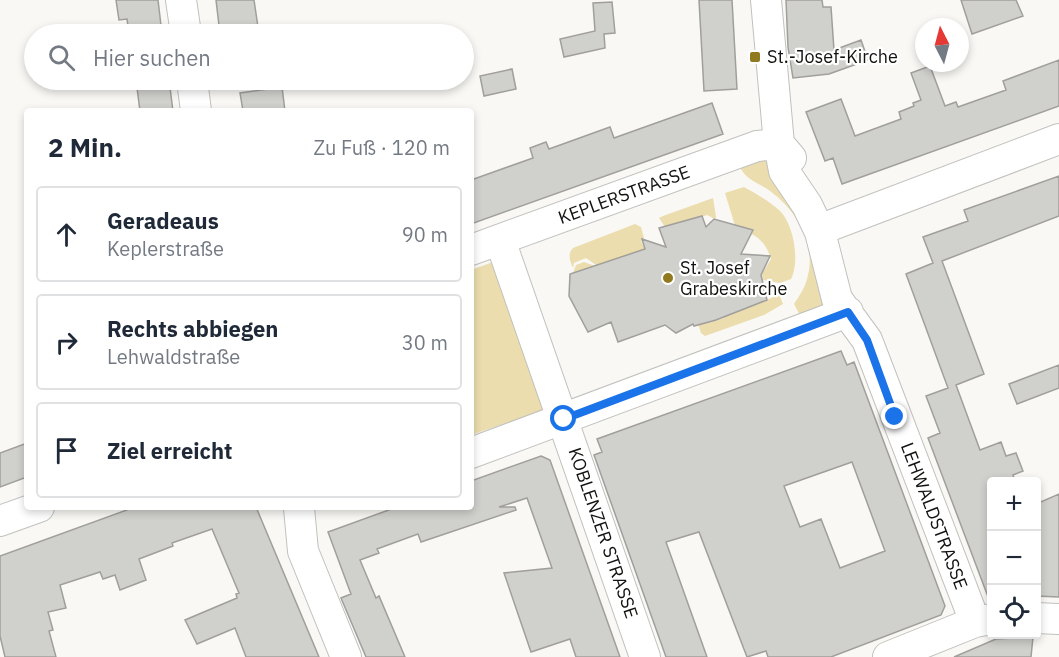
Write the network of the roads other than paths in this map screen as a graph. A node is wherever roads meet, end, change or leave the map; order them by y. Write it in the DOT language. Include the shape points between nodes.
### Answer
graph roads {
  1 [pos="181,0"];
  2 [pos="766,0"];
  3 [pos="185,24"];
  4 [pos="193,90"];
  5 [pos="196,108"];
  6 [pos="1059,139"];
  7 [pos="779,144"];
  8 [pos="826,228"];
  9 [pos="500,240"];
  10 [pos="474,249"];
  11 [pos="848,312"];
  12 [pos="564,419"];
  13 [pos="474,452"];
  14 [pos="31,510"];
  15 [pos="304,510"];
  16 [pos="0,521"];
  17 [pos="1041,618"];
  18 [pos="1059,619"];
  19 [pos="983,620"];
  20 [pos="346,657"];
  21 [pos="645,657"];
  22 [pos="888,657"];
  1 -- 3 [label="street"];
  2 -- 7 [label="street"];
  4 -- 5 [label="street"];
  6 -- 8 [label="street"];
  7 -- 8 [label="street" via="784,171"];
  7 -- 9 [label="street, KEPLERSTRASSE" via="757,146"];
  8 -- 11 [label="street" via="854,299"];
  9 -- 10 [label="street, KEPLERSTRASSE"];
  9 -- 12 [label="street, KOBLENZER STRASSE"];
  11 -- 12 [label="street"];
  11 -- 19 [label="street, LEHWALDSTRASSE" via="867,340"];
  12 -- 13 [label="street"];
  12 -- 21 [label="street, KOBLENZER STRASSE"];
  14 -- 16 [label="street"];
  15 -- 20 [label="street" via="303,551"];
  17 -- 18 [label="street"];
  19 -- 22 [label="street"];
}
